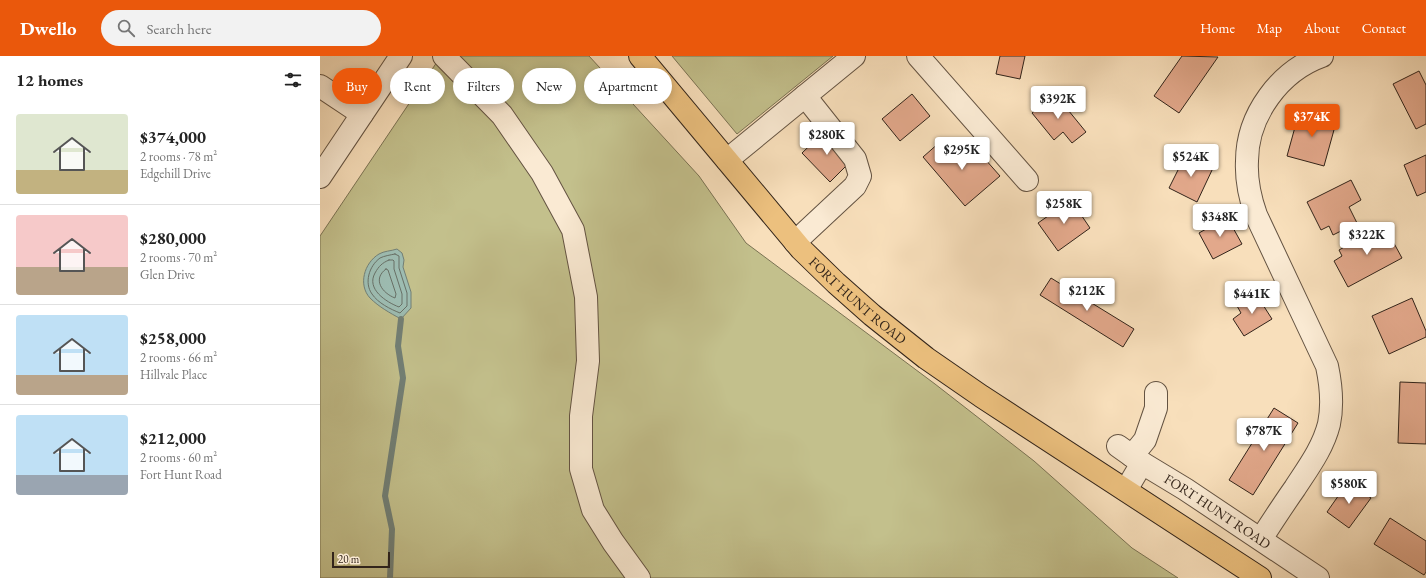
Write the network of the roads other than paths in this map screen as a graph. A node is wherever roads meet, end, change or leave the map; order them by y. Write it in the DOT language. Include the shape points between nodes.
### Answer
graph roads {
  1 [pos="401,56"];
  2 [pos="444,56"];
  3 [pos="640,56"];
  4 [pos="854,56"];
  5 [pos="918,56"];
  6 [pos="1322,56"];
  7 [pos="320,86"];
  8 [pos="804,96"];
  9 [pos="362,114"];
  10 [pos="727,160"];
  11 [pos="320,177"];
  12 [pos="1027,180"];
  13 [pos="795,242"];
  14 [pos="1156,392"];
  15 [pos="1131,455"];
  16 [pos="1126,490"];
  17 [pos="1261,539"];
  18 [pos="639,578"];
  19 [pos="1260,578"];
  20 [pos="1318,578"];
  1 -- 9 [label="street"];
  2 -- 18 [label="street" via="502,116 542,173 573,230 586,296 588,361 581,416 581,469 594,510"];
  3 -- 10 [label="main road, FORT HUNT ROAD"];
  4 -- 8 [label="street"];
  5 -- 12 [label="street"];
  6 -- 17 [label="street" via="1296,70 1278,85 1263,104 1247,154 1247,181 1256,215 1327,366 1331,386 1329,423 1315,459"];
  7 -- 9 [label="street"];
  8 -- 10 [label="street"];
  8 -- 13 [label="street" via="855,159 860,176 855,186"];
  9 -- 11 [label="street"];
  10 -- 13 [label="main road, FORT HUNT ROAD"];
  13 -- 16 [label="main road, FORT HUNT ROAD" via="872,315 926,358"];
  14 -- 15 [label="street" via="1156,408 1145,440"];
  15 -- 16 [label="street"];
  15 -- 17 [label="street, FORT HUNT ROAD"];
  16 -- 19 [label="main road, FORT HUNT ROAD"];
  17 -- 20 [label="street, FORT HUNT ROAD"];
}
